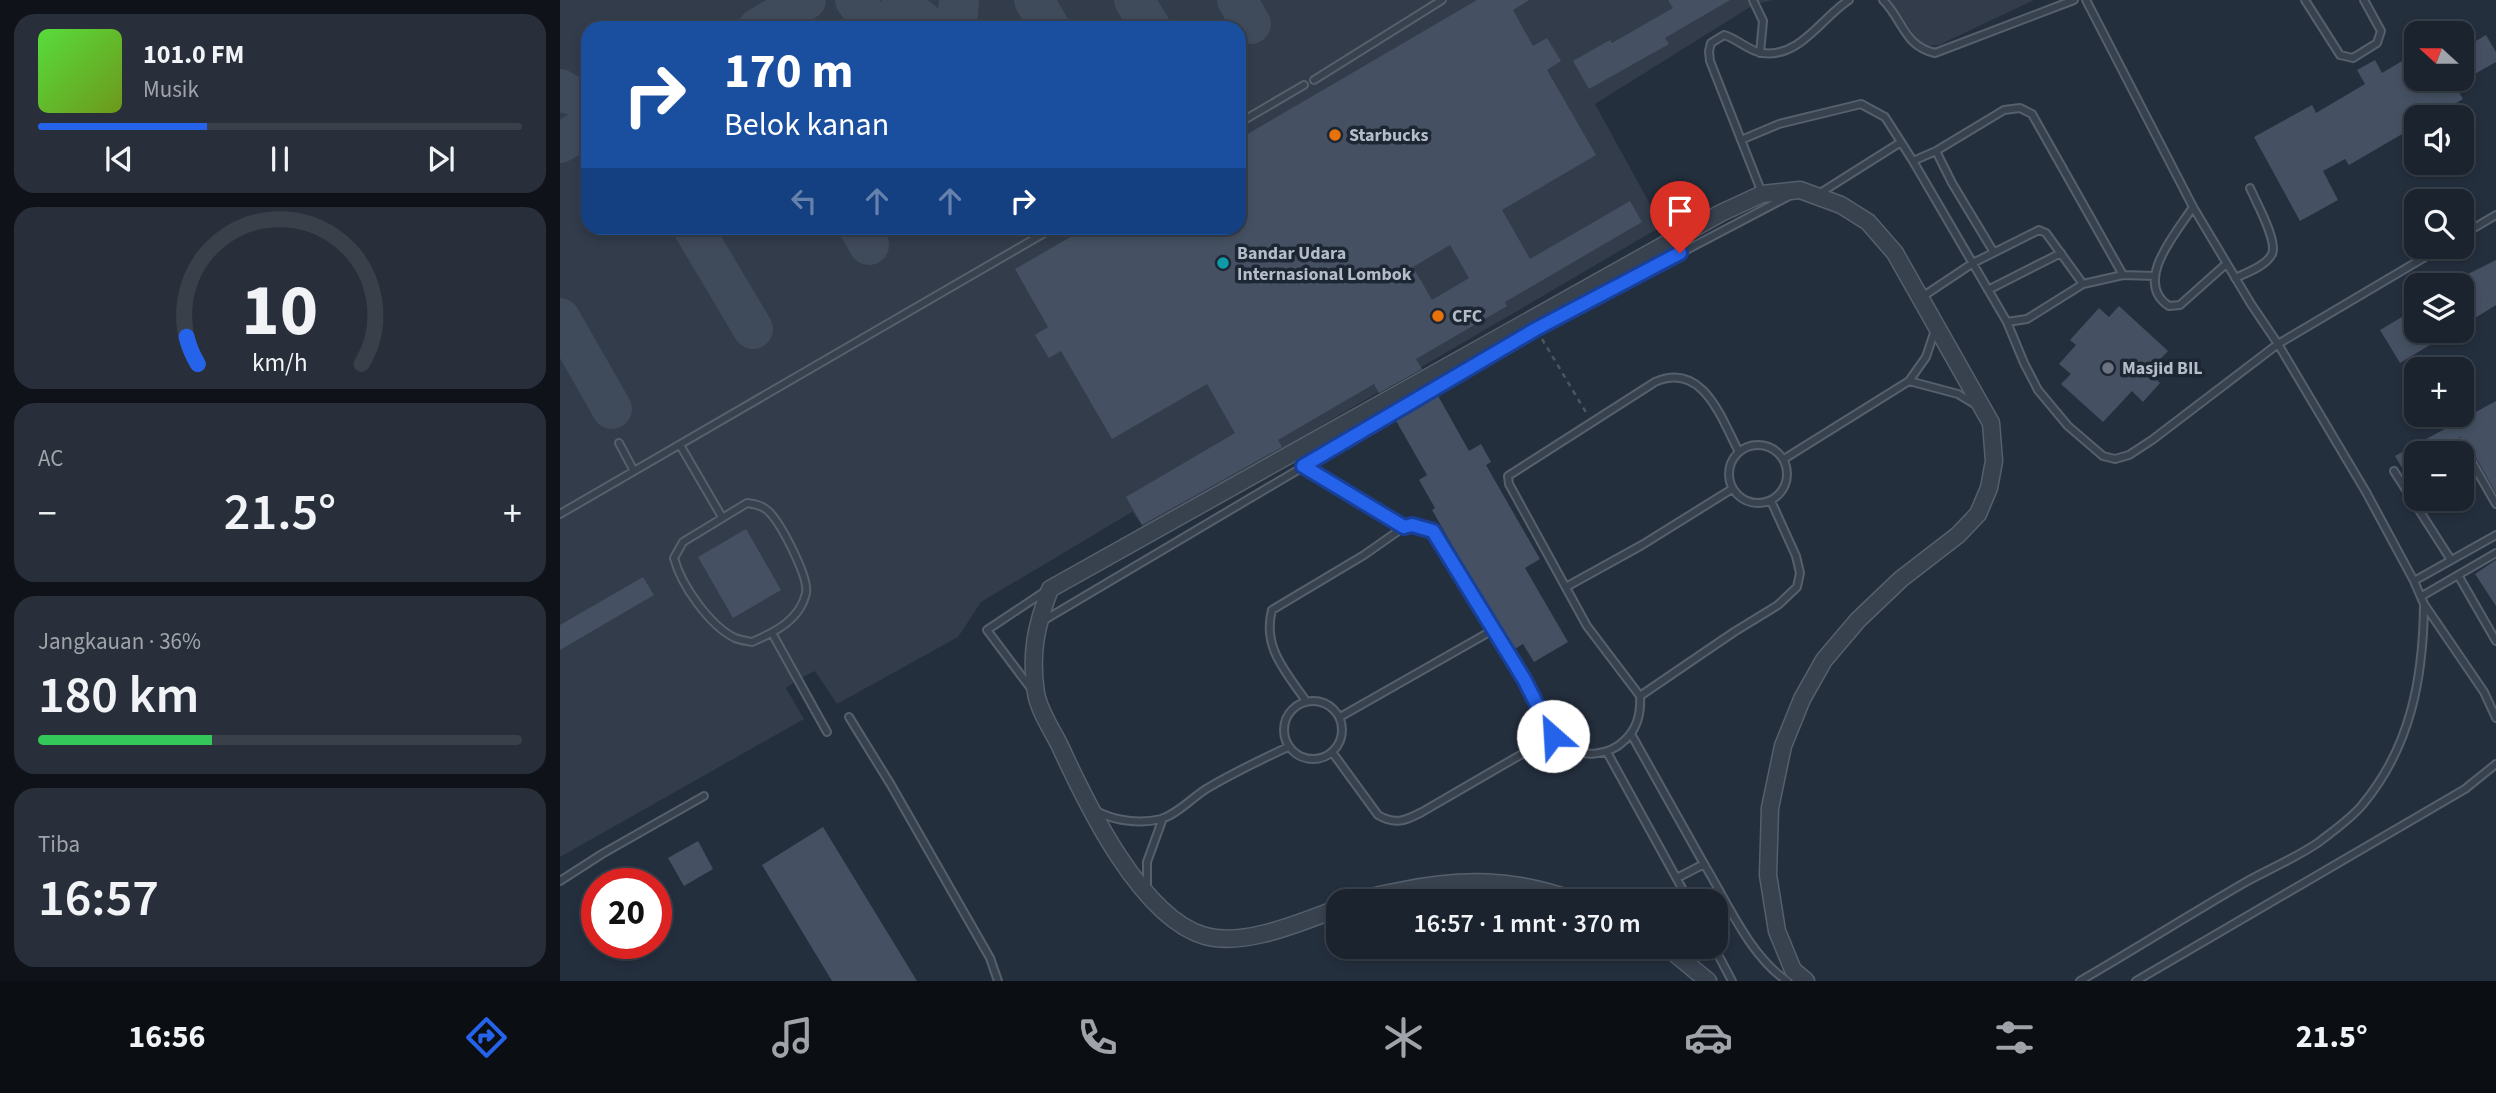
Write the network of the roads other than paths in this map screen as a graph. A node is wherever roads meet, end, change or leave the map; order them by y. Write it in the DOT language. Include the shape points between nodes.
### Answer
graph roads {
  1 [pos="1442,0"];
  2 [pos="1753,0"];
  3 [pos="1849,0"];
  4 [pos="1883,0"];
  5 [pos="2074,0"];
  6 [pos="2086,0"];
  7 [pos="2305,0"];
  8 [pos="2364,0"];
  9 [pos="1760,53"];
  10 [pos="1314,80"];
  11 [pos="1304,85"];
  12 [pos="1246,119"];
  13 [pos="1741,140"];
  14 [pos="1901,142"];
  15 [pos="1936,151"];
  16 [pos="1913,161"];
  17 [pos="2250,188"];
  18 [pos="1808,193"];
  19 [pos="1762,194"];
  20 [pos="2193,207"];
  21 [pos="2496,215"];
  22 [pos="2474,228"];
  23 [pos="1041,235"];
  24 [pos="1993,251"];
  25 [pos="2061,253"];
  26 [pos="2422,259"];
  27 [pos="1973,263"];
  28 [pos="2226,264"];
  29 [pos="2123,275"];
  30 [pos="2155,276"];
  31 [pos="2235,278"];
  32 [pos="2083,284"];
  33 [pos="1988,290"];
  34 [pos="1920,298"];
  35 [pos="2007,322"];
  36 [pos="1936,327"];
  37 [pos="2278,344"];
  38 [pos="1909,381"];
  39 [pos="1982,408"];
  40 [pos="619,443"];
  41 [pos="680,444"];
  42 [pos="1739,452"];
  43 [pos="1784,459"];
  44 [pos="1303,466"];
  45 [pos="2474,466"];
  46 [pos="634,471"];
  47 [pos="2394,471"];
  48 [pos="1732,489"];
  49 [pos="1771,501"];
  50 [pos="2496,504"];
  51 [pos="560,514"];
  52 [pos="722,517"];
  53 [pos="1404,527"];
  54 [pos="2496,535"];
  55 [pos="2496,553"];
  56 [pos="2463,554"];
  57 [pos="2451,560"];
  58 [pos="2471,568"];
  59 [pos="2458,575"];
  60 [pos="2414,580"];
  61 [pos="1566,587"];
  62 [pos="1050,589"];
  63 [pos="2423,600"];
  64 [pos="1037,625"];
  65 [pos="1493,630"];
  66 [pos="772,633"];
  67 [pos="2496,641"];
  68 [pos="1640,696"];
  69 [pos="1037,697"];
  70 [pos="1306,701"];
  71 [pos="849,717"];
  72 [pos="1340,717"];
  73 [pos="2496,718"];
  74 [pos="827,732"];
  75 [pos="1631,734"];
  76 [pos="1553,736"];
  77 [pos="1288,747"];
  78 [pos="1332,752"];
  79 [pos="1607,752"];
  80 [pos="2496,764"];
  81 [pos="704,796"];
  82 [pos="1088,807"];
  83 [pos="1163,818"];
  84 [pos="1704,864"];
  85 [pos="1677,878"];
  86 [pos="560,881"];
  87 [pos="1410,889"];
  88 [pos="1534,889"];
  89 [pos="1683,889"];
  90 [pos="1148,894"];
  91 [pos="1326,913"];
  92 [pos="1681,959"];
  93 [pos="1720,959"];
  94 [pos="998,981"];
  95 [pos="1708,981"];
  96 [pos="1732,981"];
  97 [pos="1787,981"];
  98 [pos="1807,981"];
  99 [pos="2080,981"];
  100 [pos="2136,981"];
  1 -- 10 [label="lane"];
  2 -- 9 [label="lane" via="1763,21"];
  3 -- 9 [label="lane" via="1800,43 1772,54"];
  4 -- 5 [label="lane" via="1910,40 1935,53"];
  6 -- 20 [label="lane"];
  7 -- 8 [label="lane" via="2340,55 2353,58 2377,43 2381,32"];
  9 -- 13 [label="lane" via="1724,36 1711,43 1709,51"];
  11 -- 12 [label="lane"];
  13 -- 14 [label="lane" via="1779,124 1861,104 1885,117"];
  13 -- 19 [label="lane"];
  14 -- 16 [label="lane"];
  14 -- 18 [label="lane"];
  15 -- 16 [label="lane"];
  15 -- 24 [label="lane"];
  15 -- 29 [label="lane" via="2004,110 2020,108 2032,114"];
  16 -- 27 [label="lane"];
  17 -- 31 [label="lane" via="2273,241 2272,254"];
  18 -- 19 [label="street"];
  18 -- 34 [label="street" via="1841,205 1868,222 1895,253"];
  18 -- 44 [label="lane" via="1536,329"];
  19 -- 62 [label="street"];
  20 -- 28 [label="lane"];
  20 -- 30 [label="lane" via="2157,263"];
  21 -- 22 [label="lane"];
  23 -- 41 [label="lane"];
  24 -- 25 [label="lane" via="2039,230"];
  24 -- 27 [label="lane"];
  25 -- 32 [label="lane"];
  25 -- 33 [label="lane"];
  26 -- 37 [label="lane"];
  27 -- 33 [label="lane"];
  27 -- 34 [label="lane"];
  28 -- 30 [label="lane" via="2173,307 2157,297"];
  28 -- 31 [label="lane"];
  29 -- 30 [label="lane"];
  29 -- 32 [label="lane"];
  31 -- 37 [label="lane"];
  32 -- 35 [label="lane" via="2027,318"];
  33 -- 35 [label="lane"];
  34 -- 36 [label="street"];
  35 -- 37 [label="lane" via="2038,390 2068,426 2104,456 2115,459 2151,440"];
  36 -- 38 [label="lane" via="1926,357"];
  36 -- 39 [label="street"];
  37 -- 60 [label="lane"];
  38 -- 39 [label="lane" via="1958,394"];
  38 -- 43 [label="lane"];
  39 -- 98 [label="street" via="1991,423 1994,461 1978,514 1858,620 1824,660 1783,746 1770,808 1768,875 1777,931 1793,970"];
  40 -- 46 [label="lane"];
  41 -- 46 [label="lane"];
  41 -- 52 [label="lane"];
  42 -- 43 [label="lane" via="1763,444"];
  42 -- 48 [label="lane" via="1730,467"];
  42 -- 61 [label="lane" via="1698,385 1686,377 1669,376 1510,474 1508,478"];
  43 -- 49 [label="lane" via="1787,482"];
  44 -- 53 [label="lane"];
  44 -- 64 [label="lane"];
  45 -- 50 [label="lane"];
  46 -- 51 [label="lane"];
  47 -- 57 [label="lane"];
  48 -- 49 [label="lane" via="1755,503"];
  48 -- 61 [label="lane"];
  49 -- 68 [label="lane" via="1796,556 1797,587 1778,606"];
  52 -- 66 [label="lane" via="747,503 767,510 806,580 799,609"];
  52 -- 66 [label="lane" via="682,542 674,558 676,566 709,619 725,631 752,642"];
  53 -- 65 [label="lane" via="1433,531"];
  53 -- 70 [label="lane" via="1272,610 1268,635 1272,651"];
  54 -- 56 [label="lane"];
  55 -- 58 [label="lane"];
  56 -- 57 [label="lane"];
  56 -- 58 [label="lane"];
  57 -- 60 [label="lane"];
  58 -- 59 [label="lane"];
  59 -- 63 [label="lane"];
  59 -- 67 [label="lane"];
  60 -- 63 [label="lane"];
  61 -- 68 [label="lane" via="1594,637"];
  62 -- 64 [label="street"];
  62 -- 69 [label="lane" via="987,630"];
  63 -- 73 [label="lane"];
  63 -- 99 [label="lane" via="2418,685 2405,732 2362,806 2317,843"];
  64 -- 69 [label="street" via="1033,670"];
  65 -- 72 [label="lane"];
  65 -- 76 [label="lane"];
  66 -- 74 [label="lane"];
  68 -- 75 [label="lane" via="1641,709"];
  69 -- 82 [label="street"];
  70 -- 72 [label="lane" via="1331,706"];
  70 -- 77 [label="lane" via="1293,707 1285,719"];
  71 -- 94 [label="lane" via="990,958"];
  72 -- 78 [label="lane" via="1340,742"];
  75 -- 79 [label="lane"];
  75 -- 84 [label="lane"];
  76 -- 78 [label="lane" via="1398,822 1378,815"];
  76 -- 79 [label="lane" via="1575,751"];
  77 -- 78 [label="lane" via="1301,758 1317,760"];
  77 -- 83 [label="lane" via="1216,783"];
  79 -- 85 [label="lane"];
  80 -- 100 [label="lane" via="2465,789"];
  81 -- 86 [label="lane"];
  82 -- 83 [label="lane" via="1109,818"];
  82 -- 90 [label="street"];
  83 -- 90 [label="lane" via="1147,862"];
  84 -- 85 [label="lane"];
  84 -- 97 [label="lane" via="1749,940"];
  85 -- 89 [label="lane"];
  87 -- 88 [label="street" via="1471,880"];
  90 -- 91 [label="street" via="1164,913 1206,937 1257,935"];
  92 -- 95 [label="street"];
  93 -- 96 [label="lane"];
}
